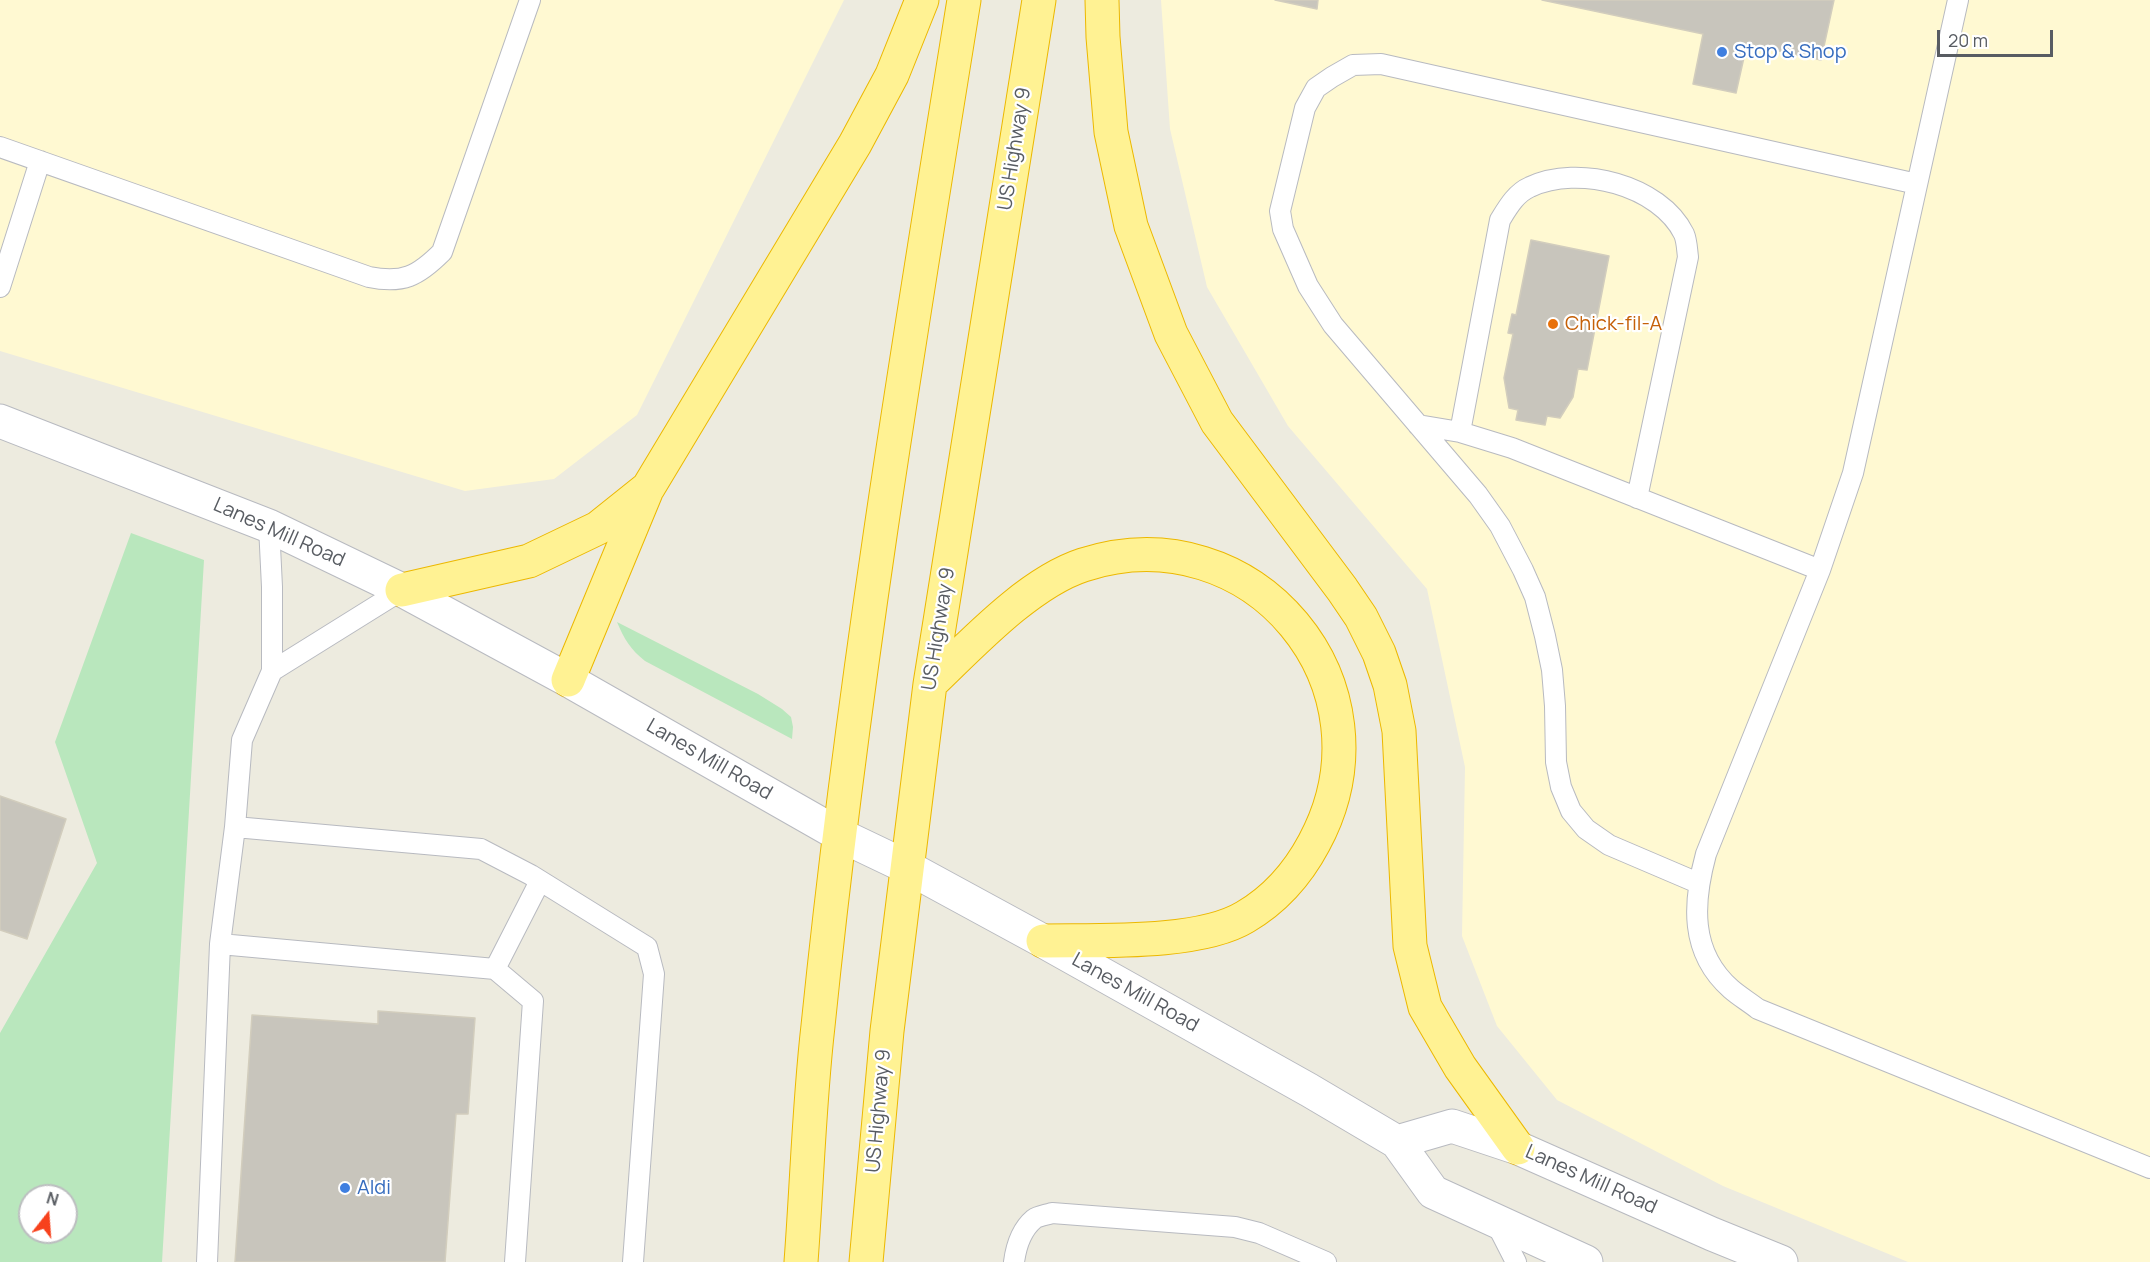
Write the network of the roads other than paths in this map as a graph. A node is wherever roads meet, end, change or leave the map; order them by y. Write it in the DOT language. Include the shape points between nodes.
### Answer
graph roads {
  1 [pos="530,0"];
  2 [pos="922,0"];
  3 [pos="964,0"];
  4 [pos="1039,0"];
  5 [pos="1102,0"];
  6 [pos="1958,0"];
  7 [pos="0,147"];
  8 [pos="40,161"];
  9 [pos="1917,184"];
  10 [pos="0,287"];
  11 [pos="0,422"];
  12 [pos="1418,425"];
  13 [pos="1460,432"];
  14 [pos="648,488"];
  15 [pos="1637,498"];
  16 [pos="269,526"];
  17 [pos="1820,570"];
  18 [pos="402,590"];
  19 [pos="272,671"];
  20 [pos="568,680"];
  21 [pos="930,684"];
  22 [pos="235,827"];
  23 [pos="840,835"];
  24 [pos="907,867"];
  25 [pos="540,881"];
  26 [pos="1698,883"];
  27 [pos="1043,941"];
  28 [pos="220,944"];
  29 [pos="495,969"];
  30 [pos="1397,1142"];
  31 [pos="1518,1148"];
  32 [pos="2150,1168"];
  33 [pos="1494,1219"];
  34 [pos="207,1262"];
  35 [pos="515,1262"];
  36 [pos="633,1262"];
  37 [pos="801,1262"];
  38 [pos="866,1262"];
  39 [pos="1014,1262"];
  40 [pos="1326,1262"];
  41 [pos="1516,1262"];
  42 [pos="1586,1262"];
  43 [pos="1781,1262"];
  1 -- 8 [label="lane" via="442,252 425,269 412,275 390,281 369,277"];
  2 -- 14 [label="highway" via="892,75 855,144"];
  3 -- 23 [label="highway" via="881,532"];
  4 -- 21 [label="highway, US Highway 9"];
  5 -- 31 [label="highway" via="1111,132 1131,226 1171,334 1217,422 1361,616 1379,653 1399,731 1410,946 1425,1007 1460,1067"];
  6 -- 9 [label="lane"];
  7 -- 8 [label="lane"];
  8 -- 10 [label="lane"];
  9 -- 12 [label="lane" via="1381,64 1353,65 1316,88 1305,108 1280,211 1283,229 1308,286 1333,325"];
  9 -- 17 [label="lane" via="1853,473"];
  11 -- 16 [label="street, Lanes Mill Road"];
  12 -- 13 [label="lane"];
  12 -- 26 [label="lane" via="1500,526 1535,597 1552,670 1556,762 1571,811 1586,829 1609,845"];
  13 -- 15 [label="lane" via="1512,448"];
  13 -- 15 [label="lane" via="1500,220 1510,203 1528,187 1555,177 1616,183 1643,194 1667,212 1684,235 1688,257"];
  14 -- 18 [label="highway" via="597,528 530,561"];
  14 -- 20 [label="highway"];
  15 -- 17 [label="lane"];
  16 -- 18 [label="street, Lanes Mill Road"];
  16 -- 19 [label="lane"];
  17 -- 26 [label="lane" via="1706,854"];
  18 -- 19 [label="lane"];
  18 -- 20 [label="street, Lanes Mill Road"];
  19 -- 22 [label="lane" via="242,740"];
  20 -- 23 [label="street, Lanes Mill Road"];
  21 -- 24 [label="highway, US Highway 9"];
  21 -- 27 [label="highway" via="1010,608 1053,579 1081,565 1126,555 1166,554 1212,565 1255,587 1292,621 1318,660 1331,692 1338,731 1337,779 1324,825 1304,861 1269,900 1243,919 1200,934"];
  22 -- 25 [label="lane" via="481,849"];
  22 -- 28 [label="lane"];
  23 -- 24 [label="street, Lanes Mill Road"];
  23 -- 37 [label="highway" via="817,1029"];
  24 -- 27 [label="street, Lanes Mill Road"];
  24 -- 38 [label="highway, US Highway 9"];
  25 -- 29 [label="lane"];
  25 -- 36 [label="lane" via="646,947 654,974"];
  26 -- 32 [label="lane" via="1698,935 1705,953 1715,973 1758,1009"];
  27 -- 30 [label="street, Lanes Mill Road"];
  28 -- 29 [label="lane"];
  28 -- 34 [label="lane"];
  29 -- 35 [label="lane" via="533,1001"];
  30 -- 31 [label="street, Lanes Mill Road" via="1452,1125"];
  30 -- 33 [label="street, Lanes Mill Road" via="1433,1192"];
  31 -- 43 [label="street, Lanes Mill Road"];
  33 -- 41 [label="lane"];
  33 -- 42 [label="street, Lanes Mill Road"];
  39 -- 40 [label="lane" via="1024,1230 1035,1218 1052,1213 1235,1227 1259,1233"];
}
